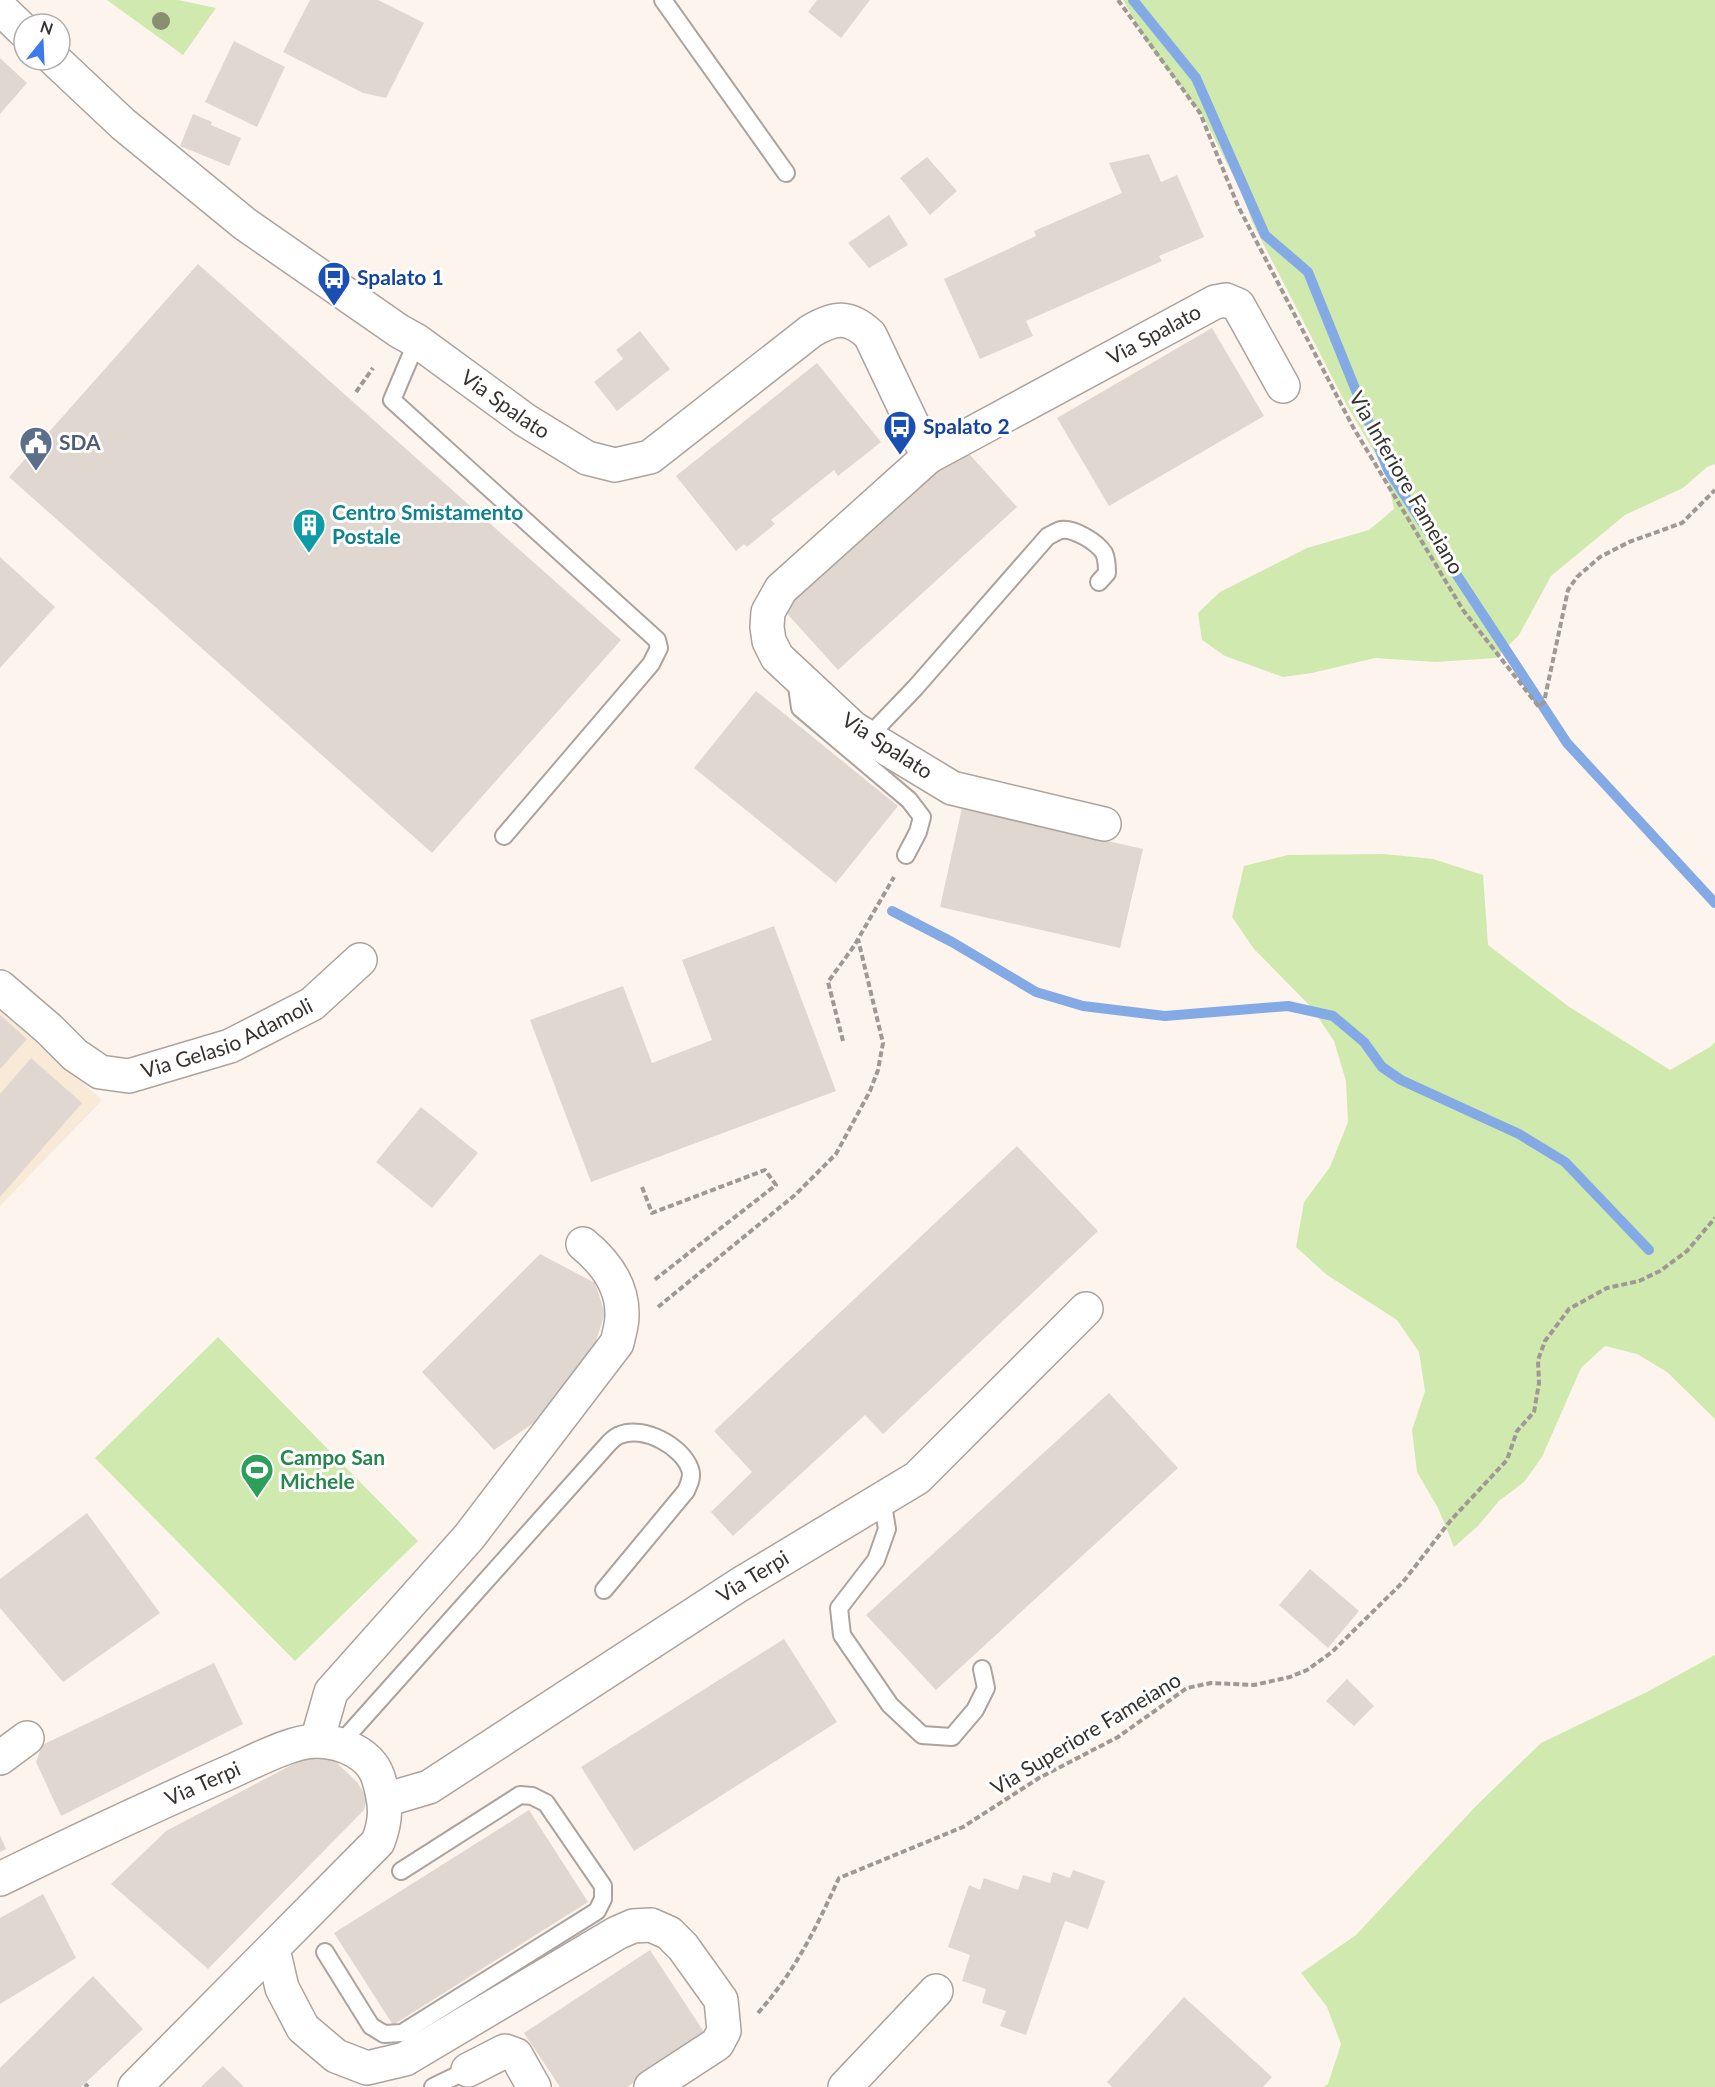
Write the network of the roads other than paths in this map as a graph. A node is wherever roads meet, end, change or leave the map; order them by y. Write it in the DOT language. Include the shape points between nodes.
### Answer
graph roads {
  1 [pos="663,0"];
  2 [pos="0,8"];
  3 [pos="12,20"];
  4 [pos="68,72"];
  5 [pos="786,173"];
  6 [pos="417,340"];
  7 [pos="1282,386"];
  8 [pos="928,457"];
  9 [pos="1099,582"];
  10 [pos="796,675"];
  11 [pos="868,737"];
  12 [pos="1104,824"];
  13 [pos="504,836"];
  14 [pos="906,855"];
  15 [pos="360,960"];
  16 [pos="0,987"];
  17 [pos="583,1244"];
  18 [pos="1086,1309"];
  19 [pos="882,1499"];
  20 [pos="604,1590"];
  21 [pos="982,1669"];
  22 [pos="27,1738"];
  23 [pos="328,1743"];
  24 [pos="0,1758"];
  25 [pos="385,1800"];
  26 [pos="401,1871"];
  27 [pos="0,1879"];
  28 [pos="273,1948"];
  29 [pos="325,1952"];
  30 [pos="515,1979"];
  31 [pos="936,1991"];
  32 [pos="468,2070"];
  33 [pos="135,2087"];
  34 [pos="433,2087"];
  35 [pos="534,2087"];
  36 [pos="651,2087"];
  37 [pos="845,2087"];
  1 -- 5 [label="lane"];
  2 -- 3 [label="street"];
  4 -- 6 [label="street, Via Spalato" via="123,124 245,224"];
  6 -- 8 [label="street, Via Spalato" via="525,420 586,459 615,465 650,457 811,331 826,322 842,320 859,325 870,335"];
  6 -- 13 [label="lane" via="392,400 657,640 651,664"];
  7 -- 8 [label="street, Via Spalato" via="1238,305 1226,300 1215,302"];
  8 -- 10 [label="street, Via Spalato" via="781,588 773,601 768,612 769,641 777,657"];
  9 -- 11 [label="lane" via="1107,573 1104,553 1076,533 1061,530 1048,536"];
  10 -- 11 [label="street, Via Spalato"];
  10 -- 14 [label="lane" via="800,708 909,800 922,817"];
  11 -- 12 [label="street, Via Spalato" via="952,788"];
  15 -- 16 [label="street, Via Gelasio Adamoli" via="312,1004 230,1046 129,1076 100,1072 75,1055"];
  17 -- 23 [label="street" via="611,1273 619,1294 620,1329 469,1537 331,1692"];
  18 -- 19 [label="street, Via Terpi" via="917,1478"];
  19 -- 21 [label="lane" via="887,1529 876,1560 839,1608 842,1635 890,1705 922,1735 952,1737 975,1710 986,1688"];
  19 -- 25 [label="street, Via Terpi" via="739,1585 429,1787"];
  20 -- 23 [label="lane" via="691,1481 691,1469 677,1452 645,1433 618,1435 609,1443"];
  22 -- 24 [label="street"];
  23 -- 25 [label="street" via="362,1754 376,1770"];
  23 -- 27 [label="street, Via Terpi" via="285,1748 138,1812"];
  25 -- 28 [label="street" via="385,1823 378,1842"];
  26 -- 30 [label="lane" via="520,1795 546,1803 603,1886 603,1899 597,1911"];
  28 -- 30 [label="street" via="282,1988 303,2028 336,2056 367,2068 405,2059"];
  28 -- 33 [label="street"];
  29 -- 30 [label="lane" via="371,2026 384,2034 402,2033"];
  30 -- 36 [label="street" via="633,1926 651,1925 669,1933 721,2000 724,2031 717,2043"];
  31 -- 37 [label="street"];
  32 -- 34 [label="lane"];
  32 -- 35 [label="street" via="505,2051 516,2055"];
}
